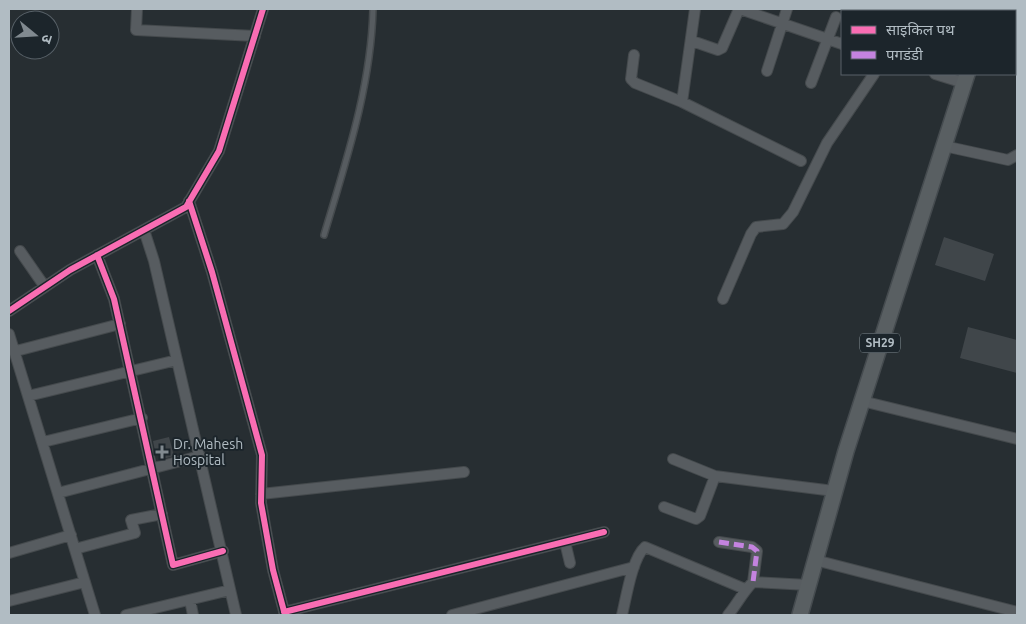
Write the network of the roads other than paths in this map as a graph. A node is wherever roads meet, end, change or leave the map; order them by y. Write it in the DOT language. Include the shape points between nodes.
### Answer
graph roads {
  1 [pos="137,9"];
  2 [pos="263,9"];
  3 [pos="373,9"];
  4 [pos="695,9"];
  5 [pos="740,9"];
  6 [pos="787,9"];
  7 [pos="836,17"];
  8 [pos="782,23"];
  9 [pos="255,36"];
  10 [pos="828,40"];
  11 [pos="692,41"];
  12 [pos="841,44"];
  13 [pos="634,55"];
  14 [pos="767,71"];
  15 [pos="873,75"];
  16 [pos="943,75"];
  17 [pos="966,78"];
  18 [pos="811,83"];
  19 [pos="682,102"];
  20 [pos="944,146"];
  21 [pos="1017,155"];
  22 [pos="801,161"];
  23 [pos="189,202"];
  24 [pos="144,230"];
  25 [pos="324,235"];
  26 [pos="20,251"];
  27 [pos="97,255"];
  28 [pos="45,287"];
  29 [pos="723,299"];
  30 [pos="9,312"];
  31 [pos="120,324"];
  32 [pos="9,334"];
  33 [pos="16,352"];
  34 [pos="177,360"];
  35 [pos="131,371"];
  36 [pos="28,396"];
  37 [pos="862,401"];
  38 [pos="142,418"];
  39 [pos="1017,439"];
  40 [pos="43,442"];
  41 [pos="200,456"];
  42 [pos="673,459"];
  43 [pos="152,468"];
  44 [pos="464,472"];
  45 [pos="714,476"];
  46 [pos="834,491"];
  47 [pos="58,492"];
  48 [pos="261,494"];
  49 [pos="664,508"];
  50 [pos="162,514"];
  51 [pos="604,532"];
  52 [pos="71,535"];
  53 [pos="565,542"];
  54 [pos="719,542"];
  55 [pos="76,549"];
  56 [pos="223,551"];
  57 [pos="9,553"];
  58 [pos="815,560"];
  59 [pos="570,563"];
  60 [pos="634,568"];
  61 [pos="85,582"];
  62 [pos="753,582"];
  63 [pos="808,585"];
  64 [pos="230,590"];
  65 [pos="745,590"];
  66 [pos="190,600"];
  67 [pos="9,601"];
  68 [pos="491,605"];
  69 [pos="1017,612"];
  70 [pos="284,614"];
  71 [pos="95,615"];
  72 [pos="126,615"];
  73 [pos="193,615"];
  74 [pos="236,615"];
  75 [pos="452,615"];
  76 [pos="494,615"];
  77 [pos="622,615"];
  78 [pos="728,615"];
  79 [pos="800,615"];
  1 -- 9 [label="street" via="136,30"];
  2 -- 9 [label="street"];
  3 -- 25 [label="lane" via="360,113"];
  4 -- 11 [label="street"];
  5 -- 8 [label="street"];
  5 -- 11 [label="street" via="722,48 718,50"];
  6 -- 8 [label="street"];
  7 -- 10 [label="street"];
  8 -- 10 [label="street"];
  8 -- 14 [label="street"];
  9 -- 23 [label="street" via="219,151"];
  10 -- 12 [label="street"];
  10 -- 18 [label="street"];
  11 -- 19 [label="street"];
  13 -- 19 [label="street" via="632,78 635,83"];
  15 -- 29 [label="street" via="827,143 793,212 783,224 756,227 751,234"];
  16 -- 17 [label="street"];
  17 -- 20 [label="main road, SH29"];
  19 -- 22 [label="street"];
  20 -- 21 [label="street" via="1008,160"];
  20 -- 37 [label="main road, SH29"];
  23 -- 24 [label="street" via="186,207"];
  23 -- 48 [label="street" via="212,272 262,455"];
  24 -- 27 [label="street"];
  24 -- 34 [label="street"];
  26 -- 28 [label="street"];
  27 -- 28 [label="street"];
  27 -- 31 [label="street" via="114,298"];
  28 -- 30 [label="street"];
  31 -- 33 [label="street"];
  31 -- 35 [label="street"];
  32 -- 33 [label="street"];
  33 -- 36 [label="street"];
  34 -- 35 [label="street"];
  34 -- 41 [label="street"];
  35 -- 36 [label="street"];
  35 -- 38 [label="street"];
  36 -- 40 [label="street"];
  37 -- 39 [label="street"];
  37 -- 46 [label="main road, SH29"];
  38 -- 40 [label="street"];
  38 -- 43 [label="street"];
  40 -- 47 [label="street"];
  41 -- 43 [label="street"];
  41 -- 56 [label="street"];
  42 -- 45 [label="street"];
  43 -- 47 [label="street"];
  43 -- 50 [label="street"];
  44 -- 48 [label="street"];
  45 -- 46 [label="street"];
  45 -- 49 [label="street" via="700,516 696,519"];
  46 -- 58 [label="main road, SH29"];
  47 -- 52 [label="street"];
  48 -- 70 [label="street" via="273,570"];
  50 -- 55 [label="street" via="131,520 134,533"];
  50 -- 56 [label="street" via="173,565"];
  51 -- 53 [label="street"];
  52 -- 55 [label="street"];
  52 -- 57 [label="street"];
  53 -- 59 [label="street"];
  53 -- 70 [label="street"];
  54 -- 62 [label="street" via="752,546 757,551"];
  55 -- 61 [label="street"];
  56 -- 64 [label="street"];
  58 -- 63 [label="main road, SH29"];
  58 -- 69 [label="street"];
  60 -- 65 [label="street" via="641,550 648,548"];
  60 -- 68 [label="street"];
  60 -- 77 [label="street"];
  61 -- 67 [label="street"];
  61 -- 71 [label="street"];
  62 -- 63 [label="street"];
  62 -- 65 [label="street"];
  63 -- 79 [label="main road, SH29"];
  64 -- 66 [label="street"];
  64 -- 74 [label="street"];
  65 -- 78 [label="street"];
  66 -- 72 [label="street"];
  66 -- 73 [label="street"];
  68 -- 75 [label="street"];
  68 -- 76 [label="street"];
}
